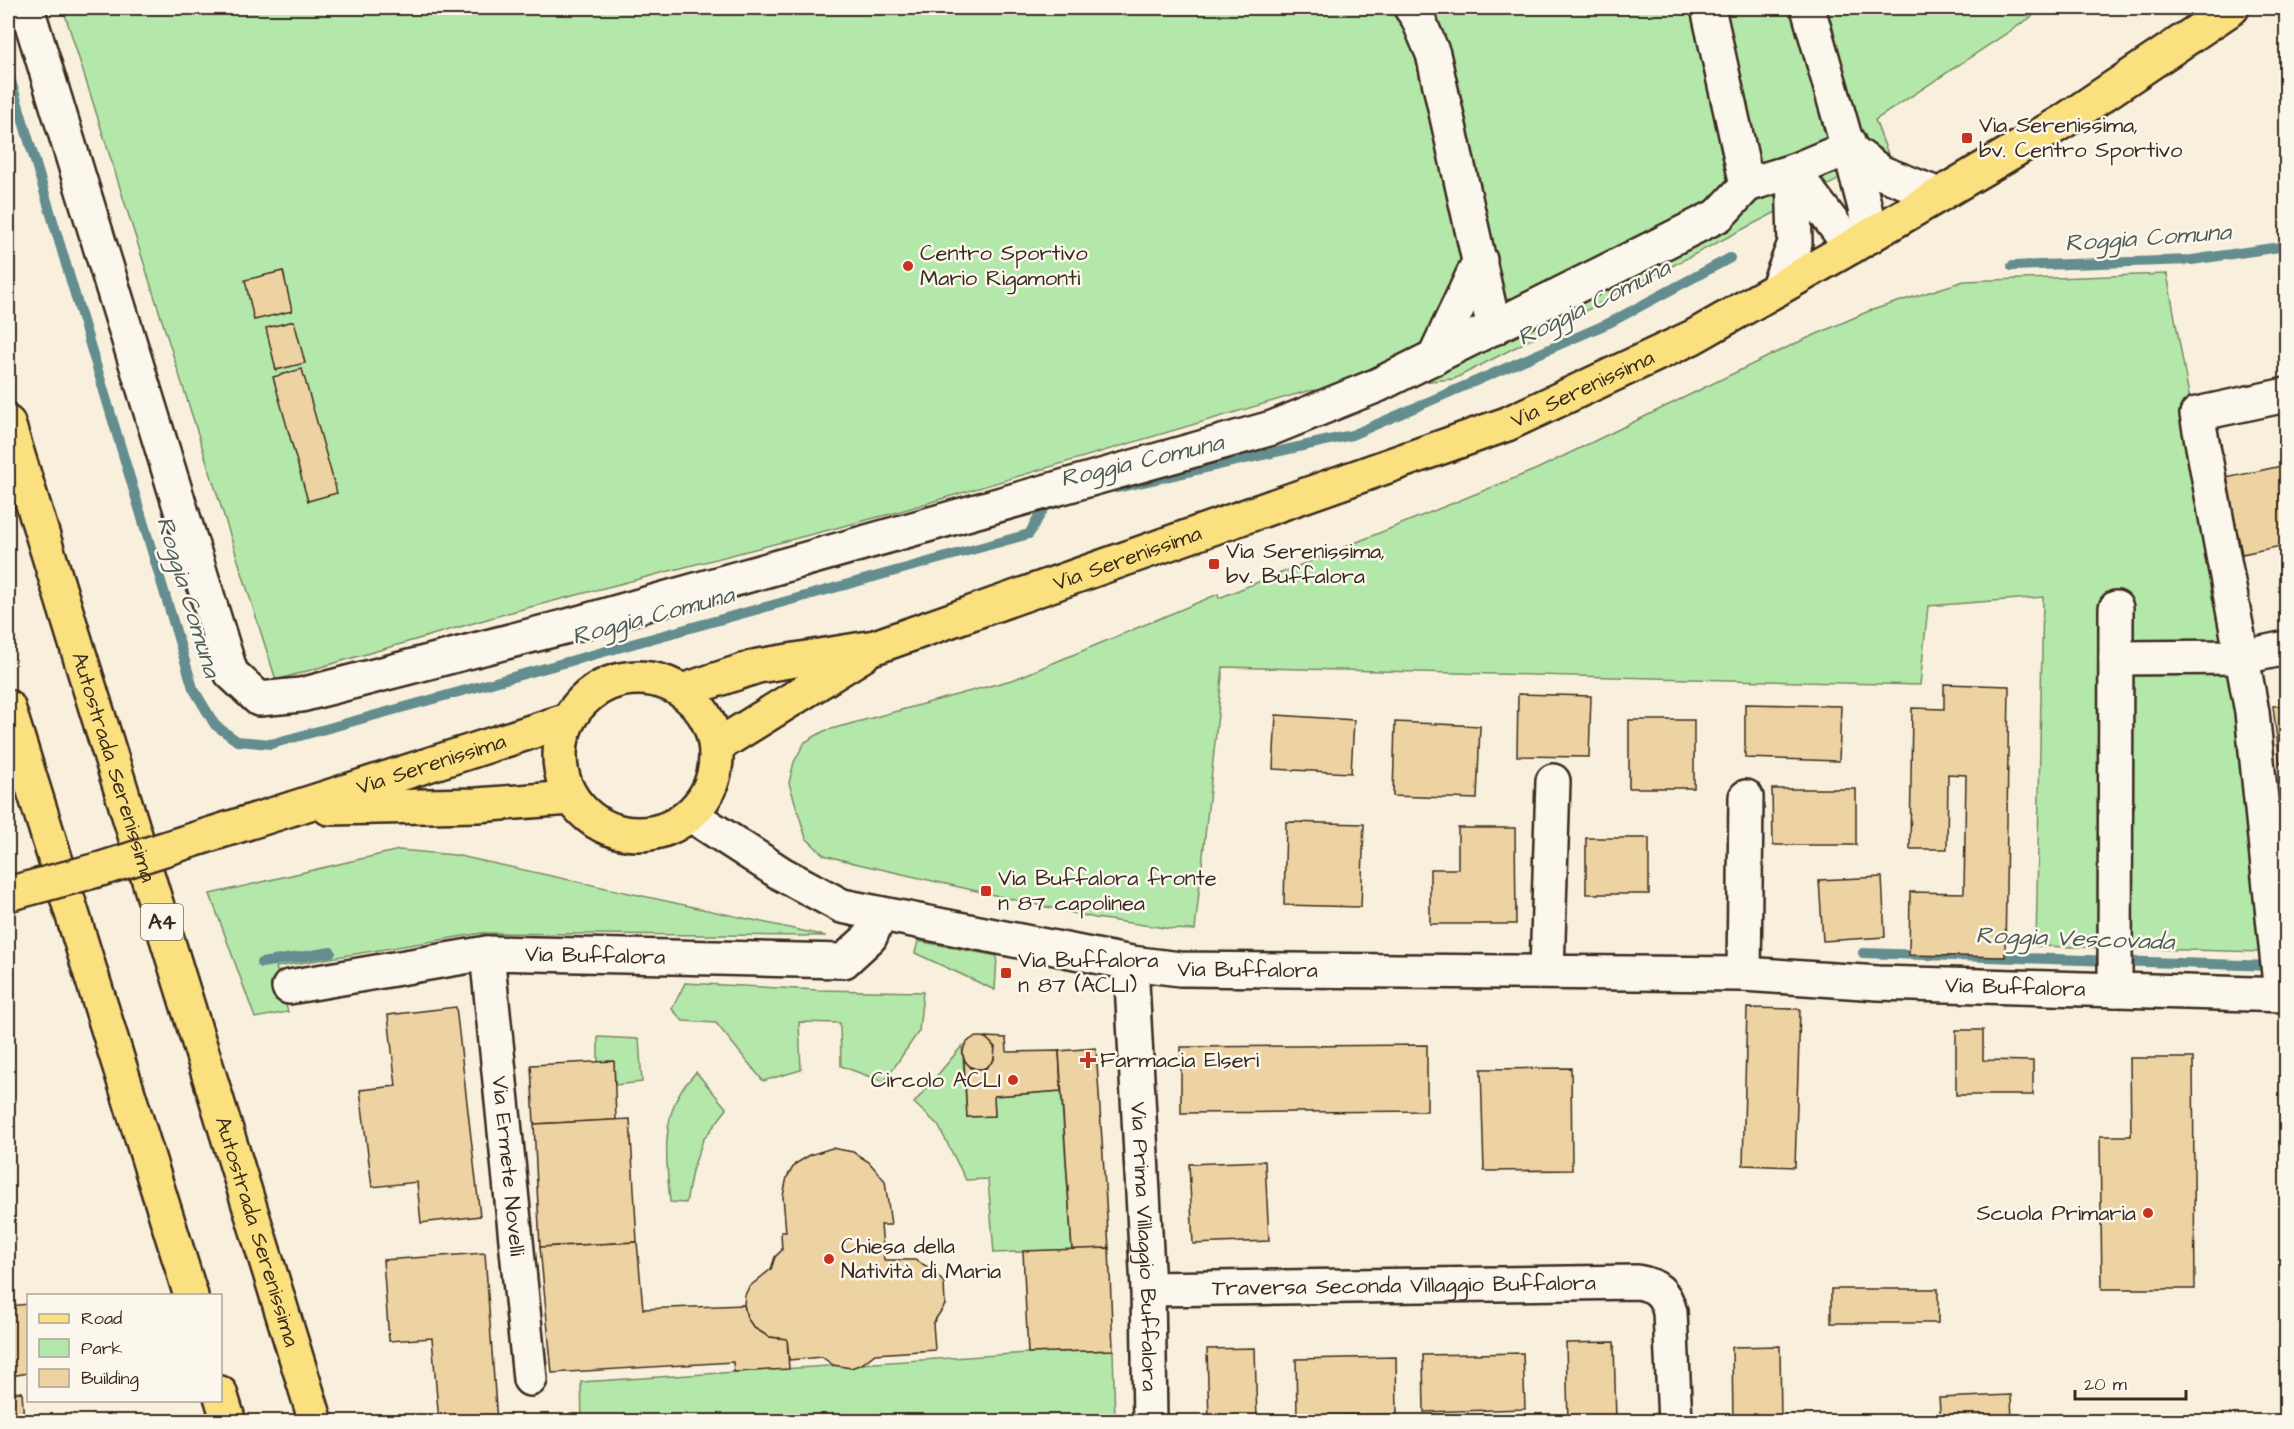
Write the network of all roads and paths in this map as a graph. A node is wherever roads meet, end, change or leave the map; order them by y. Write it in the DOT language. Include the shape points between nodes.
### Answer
graph roads {
  1 [pos="27,8"];
  2 [pos="1411,8"];
  3 [pos="1708,8"];
  4 [pos="1808,8"];
  5 [pos="1832,8"];
  6 [pos="2232,8"];
  7 [pos="1848,148"];
  8 [pos="1793,171"];
  9 [pos="1747,185"];
  10 [pos="1939,195"];
  11 [pos="1860,242"];
  12 [pos="1480,260"];
  13 [pos="1777,289"];
  14 [pos="1494,328"];
  15 [pos="1434,358"];
  16 [pos="2286,395"];
  17 [pos="8,423"];
  18 [pos="2116,608"];
  19 [pos="875,647"];
  20 [pos="2286,648"];
  21 [pos="2243,657"];
  22 [pos="2116,658"];
  23 [pos="682,691"];
  24 [pos="8,707"];
  25 [pos="568,720"];
  26 [pos="717,746"];
  27 [pos="1553,782"];
  28 [pos="1746,797"];
  29 [pos="571,798"];
  30 [pos="294,808"];
  31 [pos="691,815"];
  32 [pos="8,894"];
  33 [pos="880,914"];
  34 [pos="487,952"];
  35 [pos="1131,963"];
  36 [pos="1547,971"];
  37 [pos="1744,974"];
  38 [pos="289,987"];
  39 [pos="2115,990"];
  40 [pos="2284,995"];
  41 [pos="1148,1289"];
  42 [pos="189,1294"];
  43 [pos="530,1379"];
  44 [pos="222,1399"];
  45 [pos="229,1422"];
  46 [pos="316,1422"];
  47 [pos="1150,1422"];
  48 [pos="1675,1422"];
  1 -- 15 [label="street" via="231,674 259,699 301,695 568,626 1260,431 1378,385"];
  2 -- 12 [label="street" via="1433,54"];
  3 -- 9 [label="street"];
  4 -- 7 [label="street"];
  5 -- 7 [label="street"];
  6 -- 10 [label="main road, Via Serenissima" via="2064,121"];
  7 -- 8 [label="street"];
  7 -- 10 [label="street" via="1882,173"];
  7 -- 11 [label="street" via="1865,207"];
  8 -- 9 [label="street"];
  8 -- 11 [label="street"];
  8 -- 13 [label="street" via="1795,243"];
  9 -- 14 [label="street" via="1719,215"];
  10 -- 11 [label="main road, Via Serenissima"];
  11 -- 13 [label="main road, Via Serenissima"];
  12 -- 14 [label="street"];
  12 -- 15 [label="street"];
  13 -- 19 [label="main road, Via Serenissima" via="1693,337 1507,424"];
  14 -- 15 [label="street"];
  16 -- 21 [label="street" via="2197,414"];
  17 -- 46 [label="main road, Autostrada Serenissima / A4"];
  18 -- 22 [label="street"];
  19 -- 23 [label="main road, Via Serenissima" via="758,666"];
  19 -- 26 [label="main road, Via Serenissima"];
  20 -- 21 [label="street"];
  21 -- 22 [label="street"];
  21 -- 40 [label="street"];
  22 -- 39 [label="street"];
  23 -- 25 [label="main road" via="663,681 640,677 618,680 598,688"];
  23 -- 26 [label="main road" via="711,724"];
  24 -- 42 [label="main road"];
  25 -- 29 [label="main road" via="560,745 561,773"];
  25 -- 30 [label="main road, Via Serenissima"];
  26 -- 31 [label="main road" via="716,768 708,794"];
  27 -- 36 [label="street"];
  28 -- 37 [label="street"];
  29 -- 30 [label="main road, Via Serenissima" via="477,806"];
  29 -- 31 [label="main road" via="590,819 614,832 641,836 667,830"];
  30 -- 32 [label="main road, Via Serenissima, bridge"];
  31 -- 33 [label="street, Via Buffalora" via="782,874 842,906"];
  33 -- 34 [label="street, Via Buffalora" via="870,937 844,961"];
  33 -- 35 [label="street, Via Buffalora"];
  34 -- 38 [label="street, Via Buffalora"];
  34 -- 43 [label="street, Via Ermete Novelli"];
  35 -- 36 [label="street, Via Buffalora" via="1180,969"];
  35 -- 41 [label="street, Via Prima Villaggio Buffalora"];
  36 -- 37 [label="street, Via Buffalora"];
  37 -- 39 [label="street, Via Buffalora" via="1878,983"];
  39 -- 40 [label="street, Via Buffalora"];
  41 -- 47 [label="street, Via Prima Villaggio Buffalora"];
  41 -- 48 [label="street, Traversa Seconda Villaggio Buffalora" via="1652,1284 1667,1300 1670,1312"];
  44 -- 45 [label="main road"];
}
